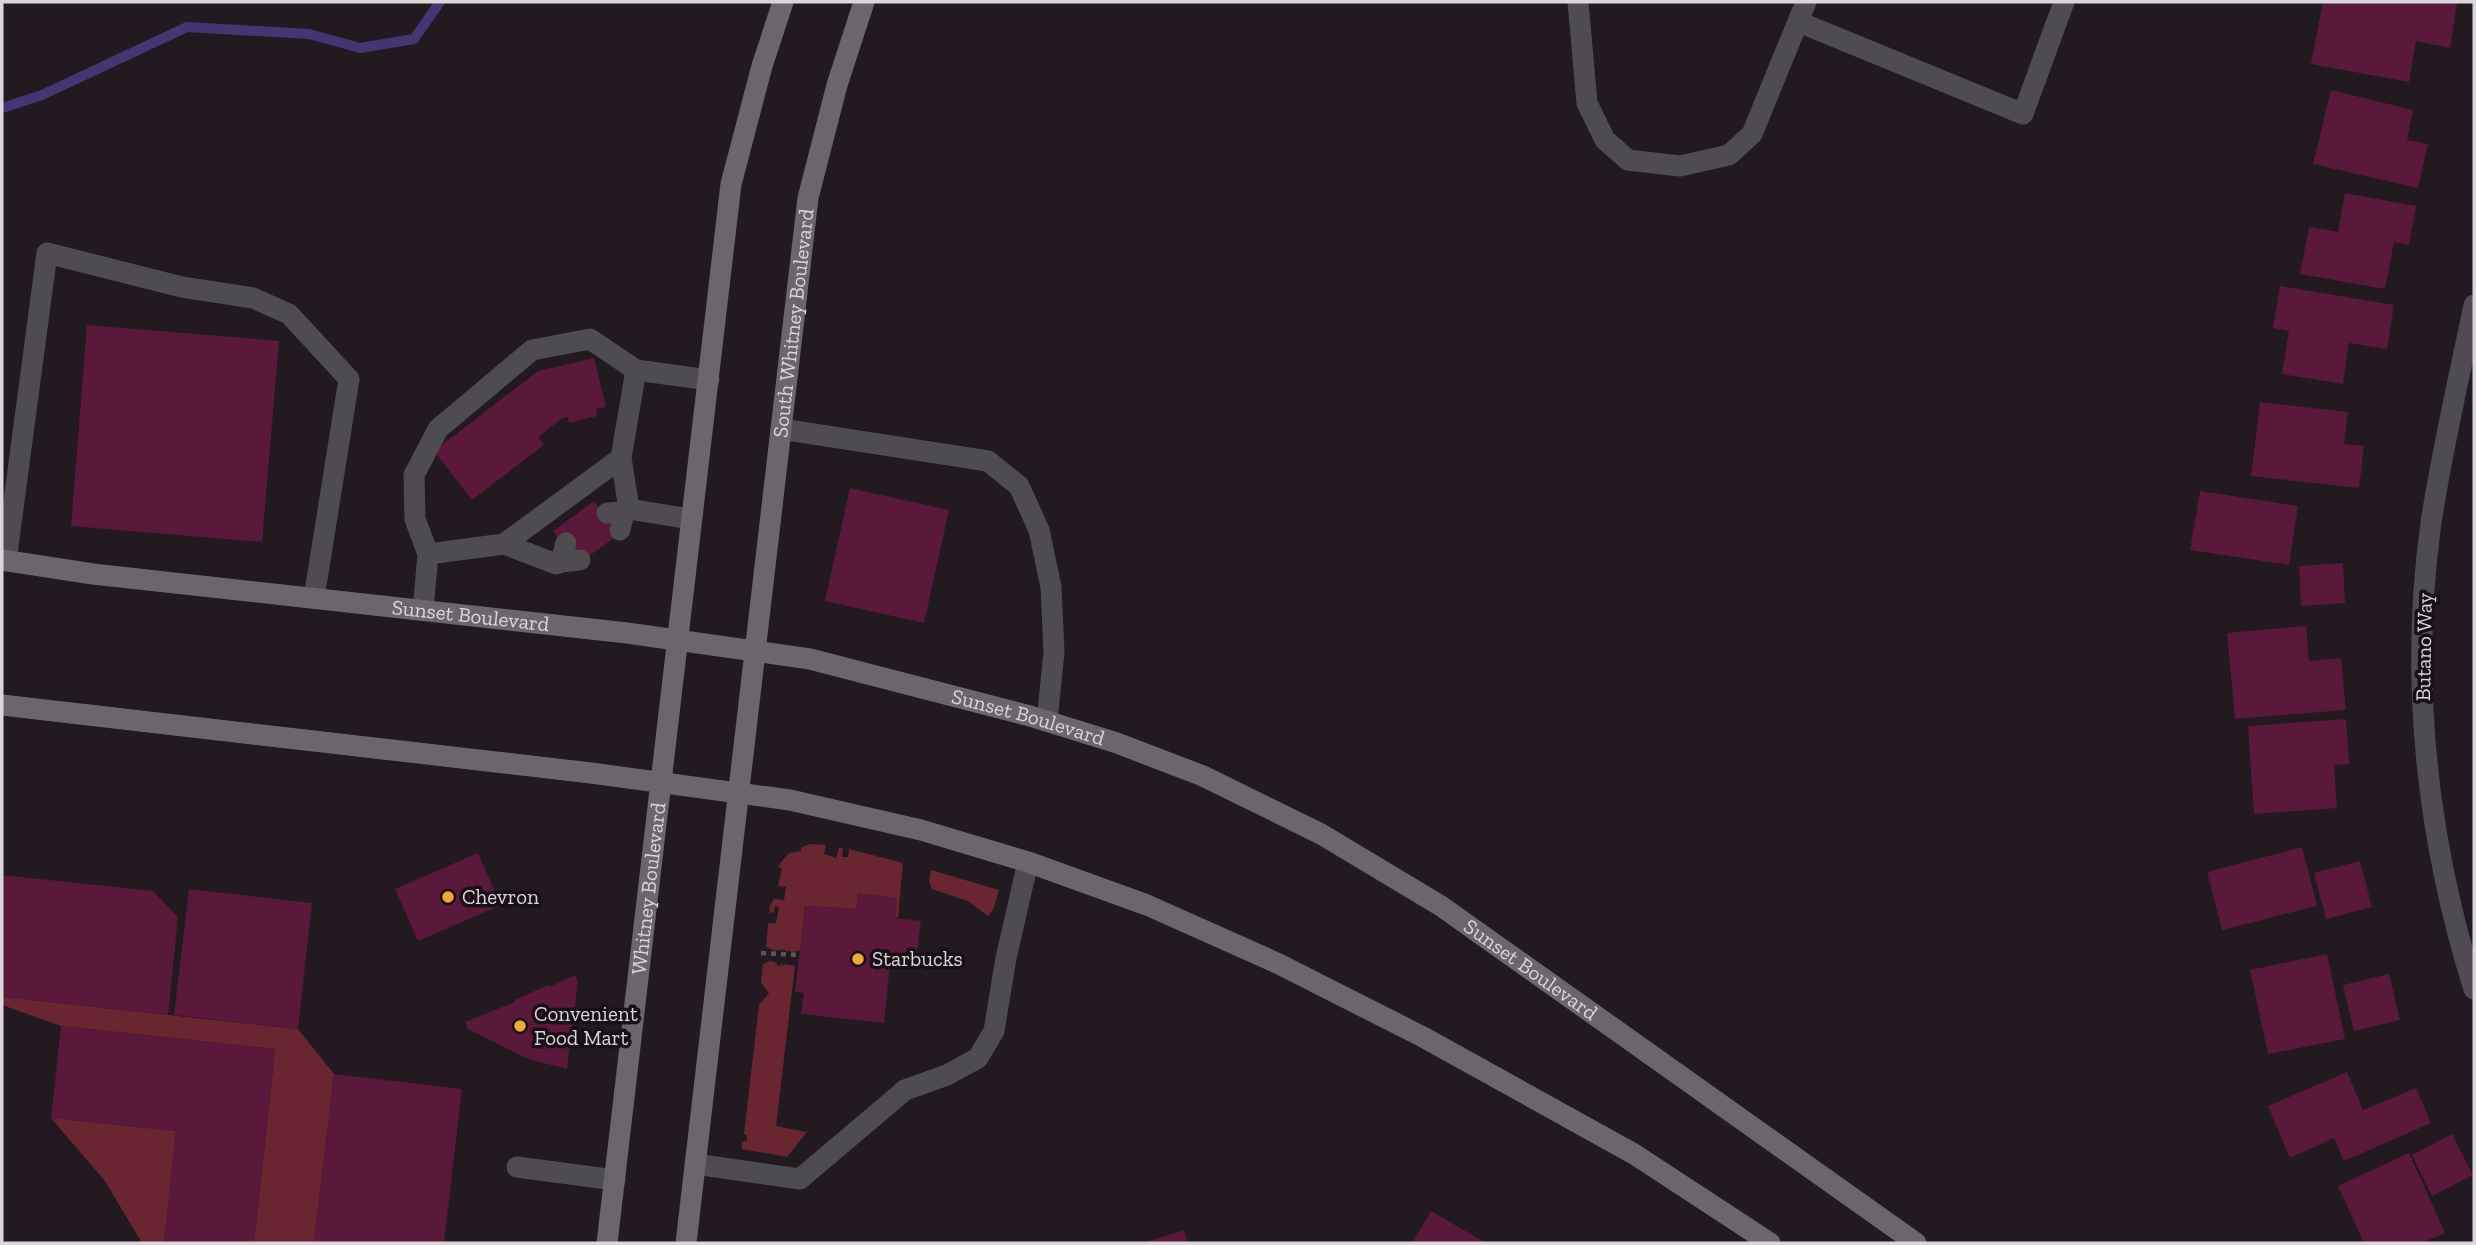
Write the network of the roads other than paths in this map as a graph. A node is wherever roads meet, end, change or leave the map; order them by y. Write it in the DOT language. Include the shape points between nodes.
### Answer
graph roads {
  1 [pos="783,2"];
  2 [pos="864,2"];
  3 [pos="1578,2"];
  4 [pos="1806,2"];
  5 [pos="2064,2"];
  6 [pos="1799,22"];
  7 [pos="2474,305"];
  8 [pos="636,370"];
  9 [pos="709,380"];
  10 [pos="781,429"];
  11 [pos="621,458"];
  12 [pos="690,519"];
  13 [pos="504,544"];
  14 [pos="428,554"];
  15 [pos="569,555"];
  16 [pos="4,561"];
  17 [pos="314,598"];
  18 [pos="423,610"];
  19 [pos="678,640"];
  20 [pos="755,650"];
  21 [pos="2,705"];
  22 [pos="1047,722"];
  23 [pos="661,782"];
  24 [pos="739,793"];
  25 [pos="1028,862"];
  26 [pos="2474,989"];
  27 [pos="695,1164"];
  28 [pos="517,1167"];
  29 [pos="615,1180"];
  30 [pos="607,1243"];
  31 [pos="686,1243"];
  32 [pos="1770,1243"];
  33 [pos="1916,1243"];
  1 -- 9 [label="main road" via="731,184"];
  2 -- 10 [label="main road, South Whitney Boulevard" via="808,198"];
  3 -- 6 [label="street" via="1587,103 1605,140 1628,160 1681,166 1730,155 1752,134"];
  4 -- 6 [label="street"];
  5 -- 6 [label="street" via="2023,114"];
  7 -- 26 [label="street, Butano Way" via="2431,523 2422,657 2423,721 2439,851"];
  8 -- 9 [label="street"];
  8 -- 11 [label="street"];
  8 -- 14 [label="street" via="590,339 532,349 438,429 414,475 415,519"];
  9 -- 12 [label="main road"];
  10 -- 20 [label="main road, South Whitney Boulevard"];
  10 -- 22 [label="street" via="988,461 1019,486 1039,530 1051,587 1054,652"];
  11 -- 12 [label="street" via="620,516"];
  11 -- 13 [label="street"];
  12 -- 19 [label="main road"];
  13 -- 14 [label="street"];
  13 -- 15 [label="street" via="556,564"];
  14 -- 18 [label="street"];
  16 -- 17 [label="main road, Sunset Boulevard"];
  16 -- 17 [label="street" via="47,253 182,287 253,298 289,314 349,379"];
  17 -- 18 [label="main road, Sunset Boulevard"];
  18 -- 19 [label="main road, Sunset Boulevard"];
  19 -- 20 [label="main road, Sunset Boulevard"];
  19 -- 23 [label="main road, Whitney Boulevard"];
  20 -- 22 [label="main road, Sunset Boulevard" via="835,665"];
  20 -- 24 [label="main road, South Whitney Boulevard"];
  21 -- 23 [label="main road"];
  22 -- 33 [label="main road, Sunset Boulevard" via="1203,776 1321,834 1441,906"];
  23 -- 24 [label="main road"];
  23 -- 29 [label="main road, Whitney Boulevard"];
  24 -- 25 [label="main road" via="922,830"];
  24 -- 27 [label="main road"];
  25 -- 27 [label="street" via="993,1031 978,1058 905,1090 800,1179"];
  25 -- 32 [label="main road" via="1147,905 1279,964 1423,1037 1634,1154"];
  27 -- 31 [label="main road"];
  28 -- 29 [label="street"];
  29 -- 30 [label="main road, Whitney Boulevard"];
}
